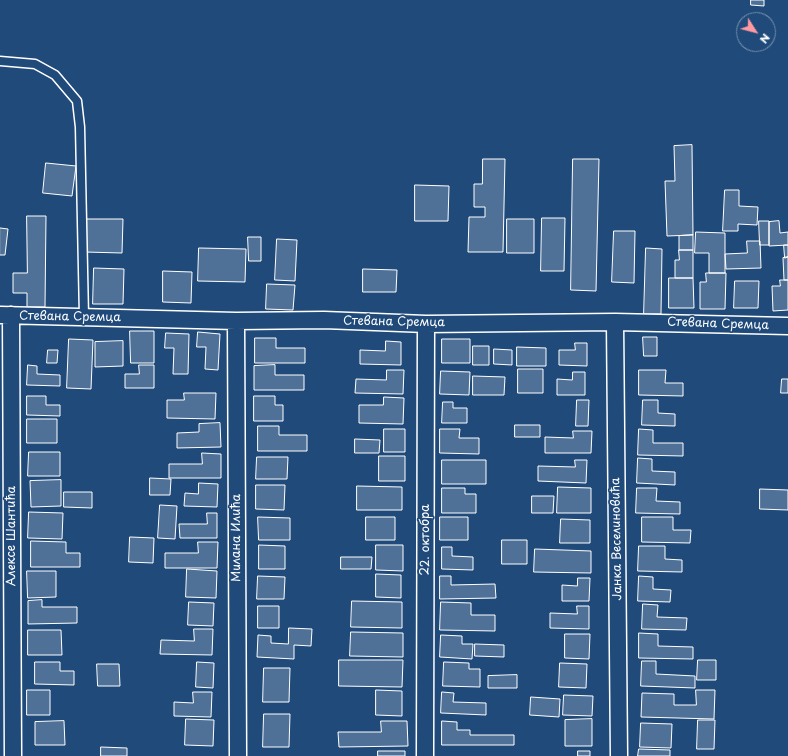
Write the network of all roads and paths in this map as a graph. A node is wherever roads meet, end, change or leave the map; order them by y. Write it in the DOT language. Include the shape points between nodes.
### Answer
graph roads {
  1 [pos="0,61"];
  2 [pos="5,315"];
  3 [pos="84,317"];
  4 [pos="236,321"];
  5 [pos="614,322"];
  6 [pos="426,324"];
  7 [pos="788,326"];
  8 [pos="13,756"];
  9 [pos="238,756"];
  10 [pos="425,756"];
  11 [pos="619,756"];
  1 -- 3 [label="lane" via="35,64 55,75 77,101 80,128"];
  2 -- 3 [label="street, Стевана Сремца"];
  2 -- 8 [label="street, Алексе Шантића"];
  3 -- 4 [label="street, Стевана Сремца"];
  4 -- 6 [label="street, Стевана Сремца" via="324,320"];
  4 -- 9 [label="street, Милана Илића"];
  5 -- 6 [label="street, Стевана Сремца"];
  5 -- 7 [label="street, Стевана Сремца"];
  5 -- 11 [label="street, Јанка Веселиновића"];
  6 -- 10 [label="street, 22. октобра"];
}
